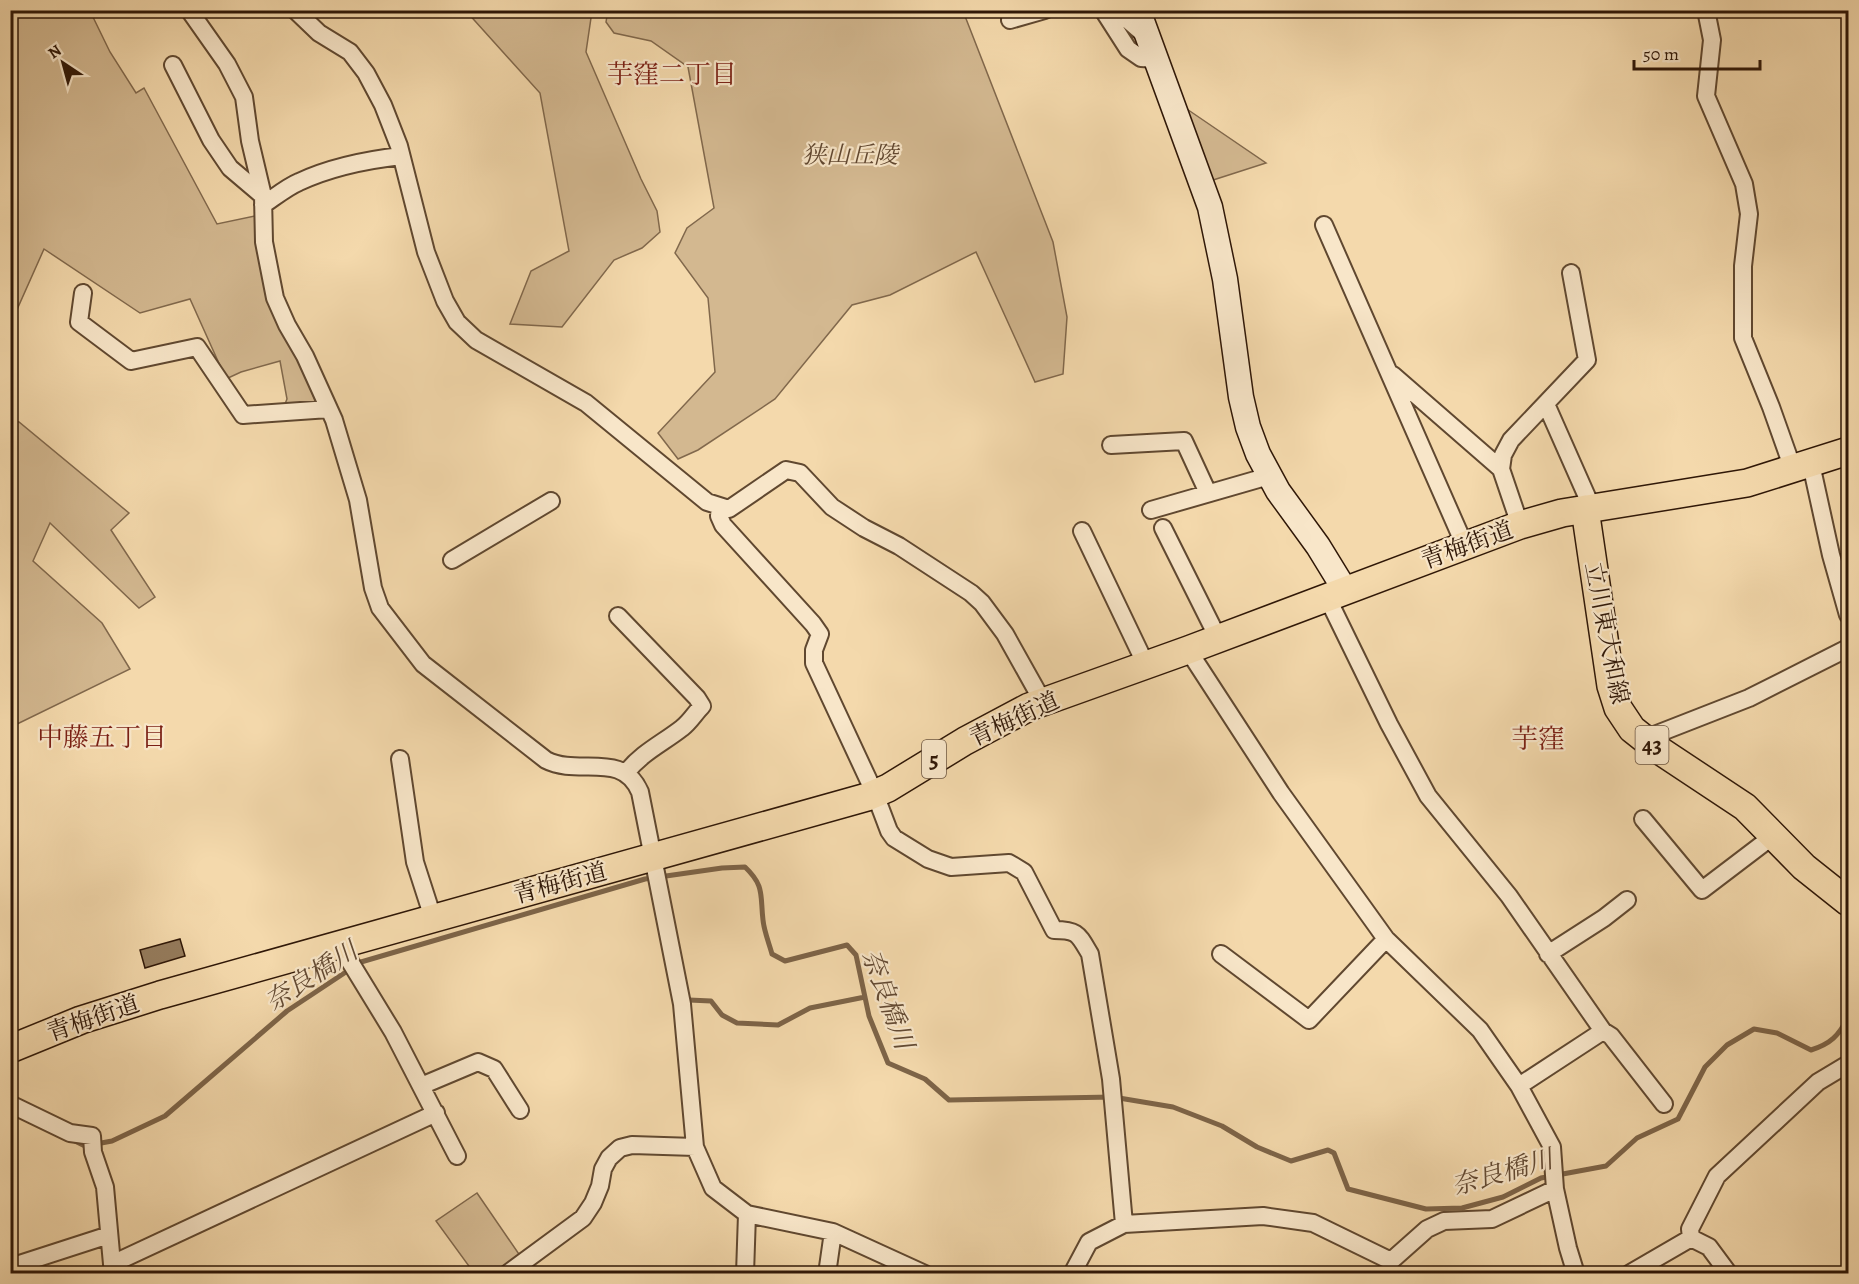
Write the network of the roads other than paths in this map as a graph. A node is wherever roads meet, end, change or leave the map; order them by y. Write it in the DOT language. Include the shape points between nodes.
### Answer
graph roads {
  1 [pos="189,10"];
  2 [pos="295,10"];
  3 [pos="1045,10"];
  4 [pos="1103,10"];
  5 [pos="1120,10"];
  6 [pos="1138,10"];
  7 [pos="1708,12"];
  8 [pos="1010,20"];
  9 [pos="1152,49"];
  10 [pos="173,65"];
  11 [pos="401,156"];
  12 [pos="263,200"];
  13 [pos="1324,225"];
  14 [pos="1572,273"];
  15 [pos="83,293"];
  16 [pos="1388,371"];
  17 [pos="1546,404"];
  18 [pos="329,410"];
  19 [pos="1111,445"];
  20 [pos="1848,451"];
  21 [pos="1802,467"];
  22 [pos="1501,469"];
  23 [pos="1269,476"];
  24 [pos="1208,493"];
  25 [pos="551,501"];
  26 [pos="720,507"];
  27 [pos="1589,508"];
  28 [pos="1151,510"];
  29 [pos="1520,525"];
  30 [pos="1163,528"];
  31 [pos="1082,531"];
  32 [pos="1465,546"];
  33 [pos="452,560"];
  34 [pos="1336,594"];
  35 [pos="1848,615"];
  36 [pos="618,616"];
  37 [pos="1218,638"];
  38 [pos="1848,648"];
  39 [pos="1188,650"];
  40 [pos="1146,665"];
  41 [pos="1042,702"];
  42 [pos="1644,739"];
  43 [pos="400,759"];
  44 [pos="626,773"];
  45 [pos="875,794"];
  46 [pos="1642,819"];
  47 [pos="1773,836"];
  48 [pos="654,863"];
  49 [pos="1627,900"];
  50 [pos="1848,902"];
  51 [pos="434,918"];
  52 [pos="1386,939"];
  53 [pos="1221,954"];
  54 [pos="1548,954"];
  55 [pos="350,958"];
  56 [pos="1603,1031"];
  57 [pos="10,1049"];
  58 [pos="1848,1064"];
  59 [pos="421,1086"];
  60 [pos="1519,1086"];
  61 [pos="10,1104"];
  62 [pos="1664,1104"];
  63 [pos="520,1110"];
  64 [pos="436,1113"];
  65 [pos="695,1147"];
  66 [pos="457,1156"];
  67 [pos="1555,1188"];
  68 [pos="747,1214"];
  69 [pos="1124,1224"];
  70 [pos="832,1232"];
  71 [pos="109,1235"];
  72 [pos="1691,1238"];
  73 [pos="10,1267"];
  74 [pos="113,1269"];
  75 [pos="507,1274"];
  76 [pos="745,1274"];
  77 [pos="827,1274"];
  78 [pos="925,1274"];
  79 [pos="1072,1274"];
  80 [pos="1576,1274"];
  81 [pos="1629,1274"];
  82 [pos="1729,1274"];
  1 -- 12 [label="street" via="227,64 244,97"];
  2 -- 11 [label="street" via="319,33 350,52 366,73"];
  3 -- 8 [label="street"];
  4 -- 9 [label="street" via="1128,49 1141,58"];
  5 -- 9 [label="street"];
  6 -- 9 [label="street"];
  7 -- 21 [label="street" via="1712,40 1706,96 1744,184 1749,214 1743,266 1743,339 1771,407"];
  9 -- 23 [label="street" via="1210,207 1225,279 1244,415"];
  10 -- 12 [label="street" via="211,140 230,168"];
  11 -- 12 [label="street" via="363,161 322,173"];
  11 -- 26 [label="street" via="426,252 457,322 476,340 586,403 707,502"];
  12 -- 18 [label="street" via="264,242 275,298"];
  13 -- 16 [label="street"];
  14 -- 17 [label="street" via="1587,360"];
  15 -- 18 [label="street" via="79,322 131,361 197,347 243,415"];
  16 -- 22 [label="street"];
  16 -- 32 [label="street"];
  17 -- 22 [label="street" via="1511,440"];
  17 -- 27 [label="street"];
  18 -- 44 [label="street" via="358,500 380,608 423,664 553,764 608,767"];
  19 -- 24 [label="street" via="1184,441"];
  20 -- 21 [label="main road, 青梅街道 / 5"];
  21 -- 27 [label="main road, 青梅街道 / 5" via="1735,486"];
  21 -- 35 [label="street"];
  22 -- 29 [label="street"];
  23 -- 24 [label="street"];
  23 -- 34 [label="street" via="1318,546"];
  24 -- 28 [label="street"];
  25 -- 33 [label="street"];
  26 -- 41 [label="street" via="729,509 786,470 800,473 839,512 982,603 1005,634"];
  26 -- 45 [label="street" via="723,525 820,634 814,663"];
  27 -- 29 [label="main road, 青梅街道 / 5"];
  27 -- 42 [label="main road, 立川東大和線 / 43" via="1611,686 1622,715"];
  29 -- 32 [label="main road, 青梅街道 / 5"];
  30 -- 37 [label="street"];
  31 -- 40 [label="street"];
  32 -- 34 [label="main road, 青梅街道 / 5"];
  34 -- 37 [label="main road, 青梅街道 / 5"];
  34 -- 54 [label="street" via="1389,724 1428,796 1509,896"];
  36 -- 44 [label="street" via="702,706 684,727 647,752"];
  37 -- 39 [label="main road, 青梅街道 / 5"];
  38 -- 42 [label="street" via="1749,698"];
  39 -- 40 [label="main road, 青梅街道 / 5"];
  39 -- 52 [label="street" via="1281,793"];
  40 -- 41 [label="main road, 青梅街道 / 5"];
  41 -- 45 [label="main road, 青梅街道 / 5" via="991,726"];
  42 -- 47 [label="main road, 立川東大和線 / 43" via="1744,807"];
  43 -- 51 [label="street" via="416,862"];
  44 -- 48 [label="street" via="640,792"];
  45 -- 48 [label="main road, 青梅街道 / 5"];
  45 -- 69 [label="street" via="894,838 928,859 951,867 1009,863 1024,872 1054,930 1071,930 1090,954 1112,1086"];
  46 -- 47 [label="street" via="1702,890"];
  47 -- 50 [label="main road, 立川東大和線 / 43"];
  48 -- 51 [label="main road, 青梅街道 / 5"];
  48 -- 65 [label="street" via="682,1004"];
  49 -- 54 [label="street"];
  51 -- 55 [label="main road, 青梅街道 / 5"];
  52 -- 53 [label="street" via="1309,1020"];
  52 -- 60 [label="street" via="1480,1030"];
  54 -- 56 [label="street"];
  55 -- 57 [label="main road, 青梅街道 / 5" via="120,1007"];
  55 -- 59 [label="street"];
  56 -- 60 [label="street"];
  56 -- 62 [label="street"];
  58 -- 72 [label="street" via="1818,1082 1717,1176 1690,1229"];
  59 -- 63 [label="street" via="478,1062 494,1069"];
  59 -- 64 [label="street"];
  60 -- 67 [label="street" via="1552,1146"];
  61 -- 71 [label="street" via="70,1133 92,1136 105,1187"];
  64 -- 66 [label="street"];
  64 -- 74 [label="street"];
  65 -- 68 [label="street" via="713,1188"];
  65 -- 75 [label="street" via="620,1148 603,1169 600,1186 583,1218"];
  67 -- 69 [label="street" via="1492,1219 1444,1221 1427,1229 1391,1261 1313,1223 1263,1216"];
  67 -- 80 [label="street"];
  68 -- 70 [label="street"];
  68 -- 76 [label="street"];
  69 -- 79 [label="street" via="1089,1242"];
  70 -- 77 [label="street"];
  70 -- 78 [label="street"];
  71 -- 73 [label="street"];
  71 -- 74 [label="street"];
  72 -- 81 [label="street"];
  72 -- 82 [label="street" via="1709,1247"];
}
